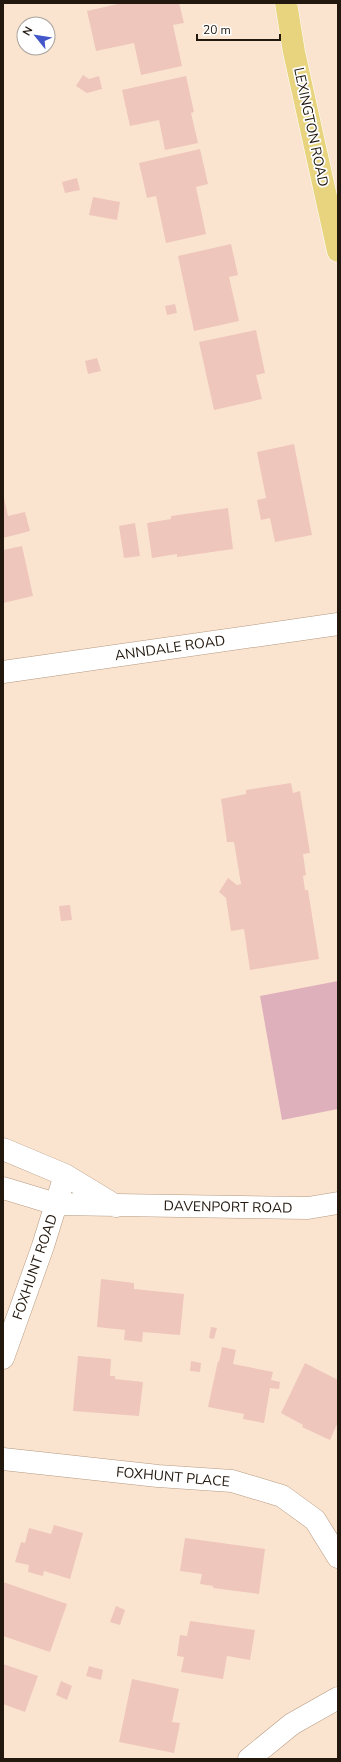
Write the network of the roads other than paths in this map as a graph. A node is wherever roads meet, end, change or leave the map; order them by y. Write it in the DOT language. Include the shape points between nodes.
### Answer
graph roads {
  1 [pos="286,3"];
  2 [pos="338,251"];
  3 [pos="338,624"];
  4 [pos="3,672"];
  5 [pos="3,1149"];
  6 [pos="65,1175"];
  7 [pos="3,1188"];
  8 [pos="338,1203"];
  9 [pos="56,1204"];
  10 [pos="117,1207"];
  11 [pos="3,1358"];
  12 [pos="3,1459"];
  13 [pos="338,1557"];
  14 [pos="338,1698"];
  15 [pos="249,1759"];
  1 -- 2 [label="main road, LEXINGTON ROAD" via="294,52"];
  3 -- 4 [label="street, ANNDALE ROAD"];
  5 -- 6 [label="street"];
  6 -- 9 [label="street, FOXHUNT ROAD"];
  6 -- 10 [label="street"];
  7 -- 9 [label="street, DAVENPORT ROAD"];
  8 -- 10 [label="street, DAVENPORT ROAD" via="308,1208"];
  9 -- 10 [label="street, DAVENPORT ROAD"];
  9 -- 11 [label="street, FOXHUNT ROAD"];
  12 -- 13 [label="street, FOXHUNT PLACE" via="158,1476 232,1481 282,1496 315,1520"];
  14 -- 15 [label="street" via="292,1724"];
}
